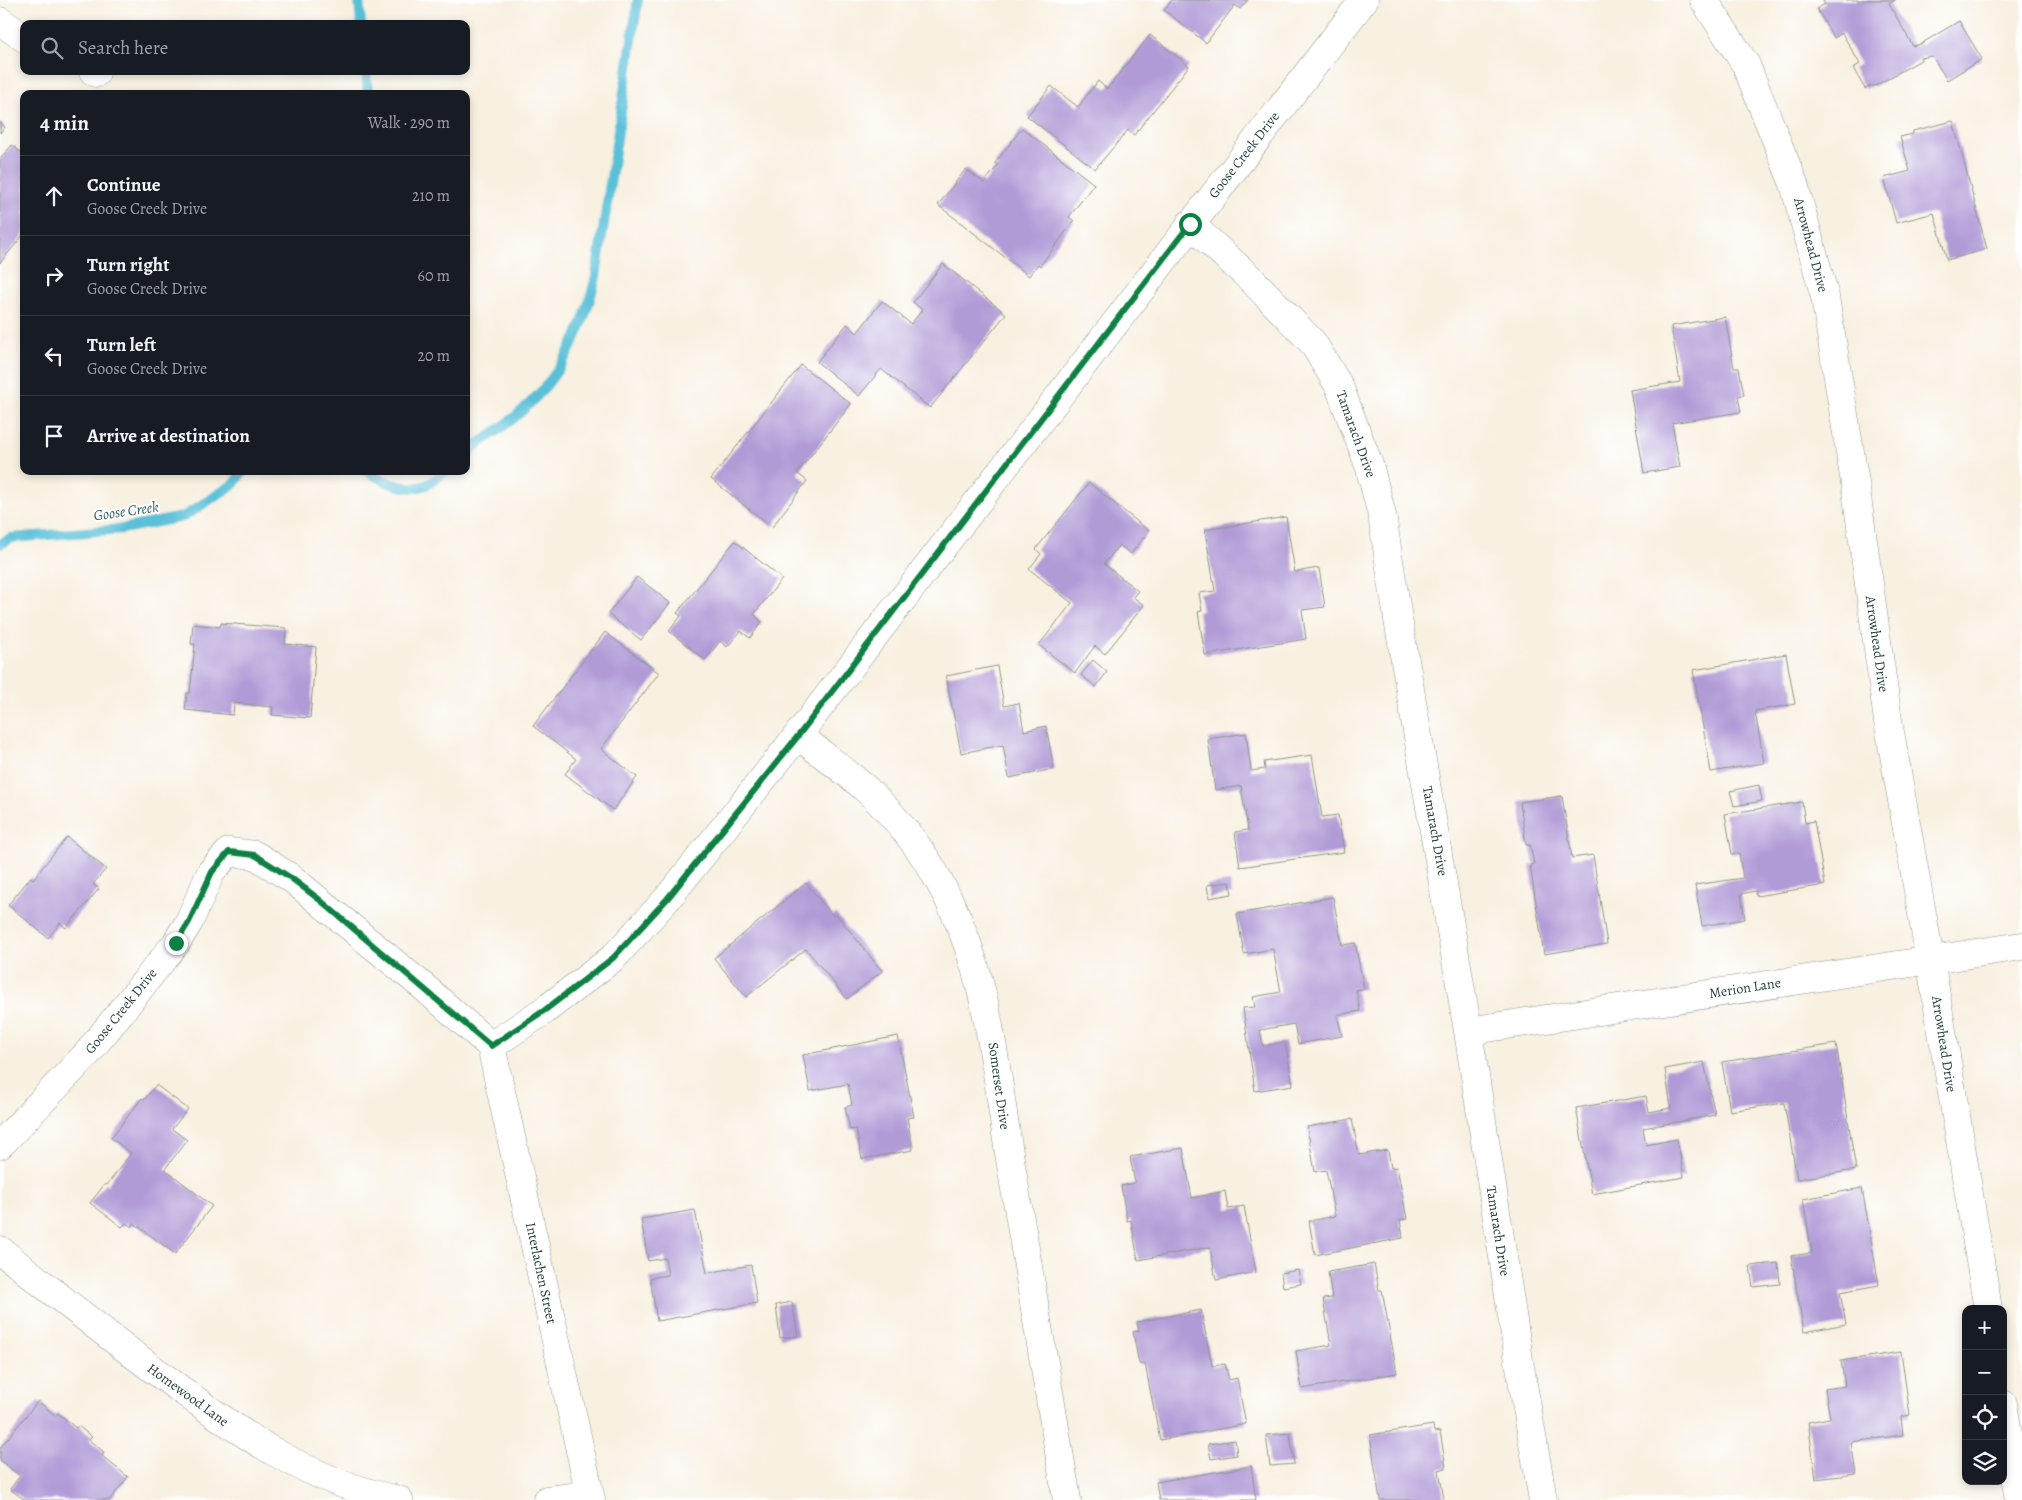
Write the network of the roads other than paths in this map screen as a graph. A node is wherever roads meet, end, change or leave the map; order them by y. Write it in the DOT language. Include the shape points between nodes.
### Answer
graph roads {
  1 [pos="1364,0"];
  2 [pos="1704,0"];
  3 [pos="0,21"];
  4 [pos="20,35"];
  5 [pos="1190,224"];
  6 [pos="798,736"];
  7 [pos="2022,946"];
  8 [pos="1930,960"];
  9 [pos="1468,1031"];
  10 [pos="491,1046"];
  11 [pos="0,1145"];
  12 [pos="0,1250"];
  13 [pos="1987,1305"];
  14 [pos="2007,1428"];
  15 [pos="590,1497"];
  16 [pos="399,1500"];
  17 [pos="548,1500"];
  18 [pos="1067,1500"];
  19 [pos="1543,1500"];
  20 [pos="2019,1500"];
  1 -- 5 [label="street, Goose Creek Drive"];
  2 -- 8 [label="street, Arrowhead Drive" via="1746,65 1794,184 1825,297 1888,721"];
  3 -- 4 [label="street"];
  5 -- 6 [label="street, Goose Creek Drive"];
  5 -- 9 [label="street, Tamarach Drive" via="1251,279 1313,343 1339,386 1369,465 1382,515"];
  6 -- 10 [label="street, Goose Creek Drive" via="667,899 613,958"];
  6 -- 18 [label="street, Somerset Drive" via="866,789 894,818 939,881 958,917 976,968 990,1020"];
  7 -- 8 [label="street, Merion Lane"];
  8 -- 9 [label="street, Merion Lane"];
  8 -- 13 [label="street, Arrowhead Drive"];
  9 -- 19 [label="street, Tamarach Drive"];
  10 -- 11 [label="street, Goose Creek Drive" via="291,878 255,855 229,852 212,872 176,943 87,1054"];
  10 -- 15 [label="street, Interlachen Street"];
  12 -- 16 [label="street, Homewood Lane" via="150,1367 262,1446 316,1475 370,1494"];
  14 -- 20 [label="street"];
  15 -- 17 [label="street"];
}
